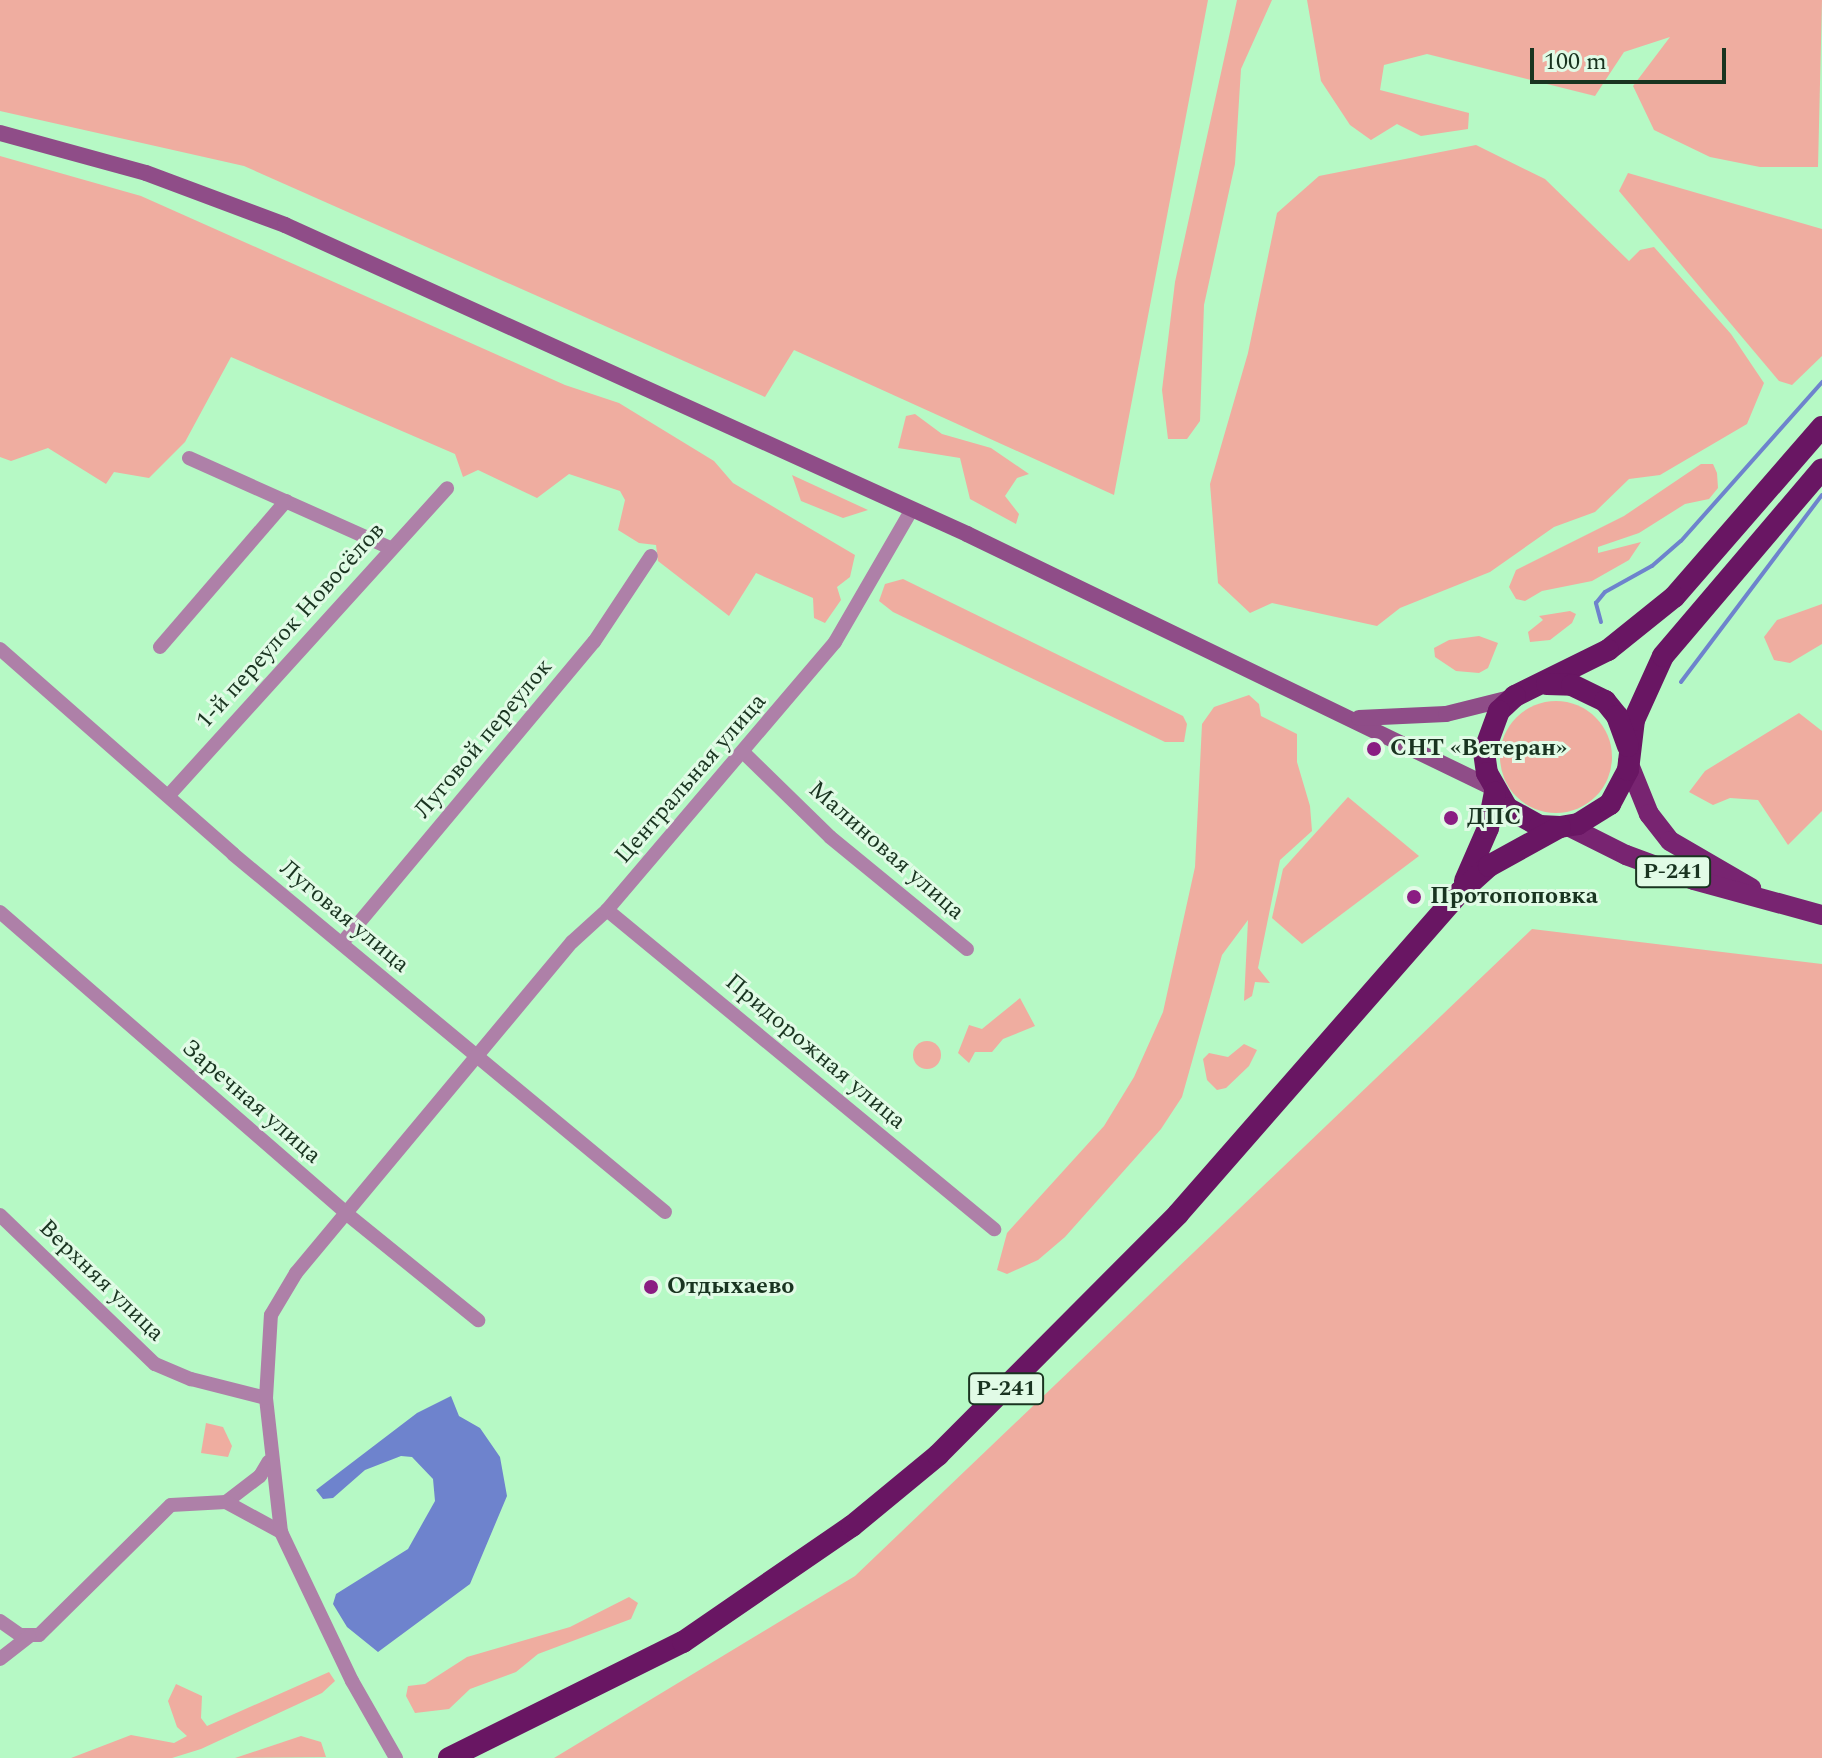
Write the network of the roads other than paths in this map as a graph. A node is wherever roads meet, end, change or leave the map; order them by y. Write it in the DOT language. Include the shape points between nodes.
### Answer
graph roads {
  1 [pos="0,133"];
  2 [pos="1822,427"];
  3 [pos="189,458"];
  4 [pos="1822,469"];
  5 [pos="447,488"];
  6 [pos="286,501"];
  7 [pos="912,509"];
  8 [pos="392,549"];
  9 [pos="651,556"];
  10 [pos="160,647"];
  11 [pos="0,649"];
  12 [pos="1525,691"];
  13 [pos="1355,718"];
  14 [pos="744,753"];
  15 [pos="1629,757"];
  16 [pos="1494,790"];
  17 [pos="169,795"];
  18 [pos="1564,827"];
  19 [pos="1459,893"];
  20 [pos="1782,907"];
  21 [pos="607,910"];
  22 [pos="0,912"];
  23 [pos="1822,915"];
  24 [pos="342,943"];
  25 [pos="967,949"];
  26 [pos="477,1059"];
  27 [pos="665,1212"];
  28 [pos="347,1214"];
  29 [pos="0,1215"];
  30 [pos="994,1229"];
  31 [pos="478,1320"];
  32 [pos="266,1398"];
  33 [pos="269,1461"];
  34 [pos="226,1502"];
  35 [pos="281,1532"];
  36 [pos="0,1621"];
  37 [pos="24,1636"];
  38 [pos="0,1659"];
  39 [pos="396,1758"];
  40 [pos="449,1758"];
  1 -- 7 [label="main road" via="146,173 285,225"];
  2 -- 12 [label="highway, Р-241" via="1674,597 1608,650"];
  3 -- 6 [label="street"];
  4 -- 15 [label="highway, Р-241" via="1663,656 1638,709"];
  5 -- 8 [label="street, 1-й переулок Новосёлов"];
  6 -- 8 [label="street"];
  6 -- 10 [label="street"];
  7 -- 13 [label="main road"];
  7 -- 14 [label="street, Центральная улица" via="835,642"];
  8 -- 17 [label="street, 1-й переулок Новосёлов"];
  9 -- 24 [label="street, Луговой переулок" via="594,642"];
  11 -- 17 [label="street, Луговая улица"];
  12 -- 13 [label="main road" via="1446,714"];
  12 -- 15 [label="highway" via="1553,683 1589,691 1617,716"];
  12 -- 16 [label="highway, Р-241" via="1489,730 1484,752"];
  13 -- 16 [label="main road"];
  14 -- 21 [label="street, Центральная улица"];
  14 -- 25 [label="street, Малиновая улица" via="830,837"];
  15 -- 18 [label="highway, Р-241" via="1610,804 1596,816"];
  15 -- 20 [label="main road, Р-241" via="1649,814 1670,841"];
  16 -- 18 [label="highway" via="1522,819"];
  16 -- 19 [label="highway, Р-241" via="1480,850"];
  17 -- 24 [label="street, Луговая улица"];
  18 -- 19 [label="highway, Р-241" via="1500,859"];
  18 -- 20 [label="main road, Р-241" via="1626,855"];
  19 -- 40 [label="highway, Р-241" via="1178,1214 938,1455 852,1526 683,1642"];
  20 -- 23 [label="main road"];
  21 -- 26 [label="street, Центральная улица" via="572,942"];
  21 -- 30 [label="street, Придорожная улица"];
  22 -- 28 [label="street, Заречная улица"];
  24 -- 26 [label="street, Луговая улица"];
  26 -- 27 [label="street, Луговая улица"];
  26 -- 28 [label="street, Центральная улица"];
  28 -- 31 [label="street, Заречная улица"];
  28 -- 32 [label="street, Центральная улица" via="296,1273 271,1315"];
  29 -- 32 [label="street, Верхняя улица" via="155,1364"];
  32 -- 33 [label="street, Центральная улица"];
  33 -- 34 [label="street" via="260,1476"];
  33 -- 35 [label="street, Центральная улица"];
  34 -- 35 [label="street" via="257,1514"];
  34 -- 37 [label="street" via="171,1505 59,1619"];
  35 -- 39 [label="street, Центральная улица" via="352,1681"];
  36 -- 37 [label="street"];
  37 -- 38 [label="street"];
}
